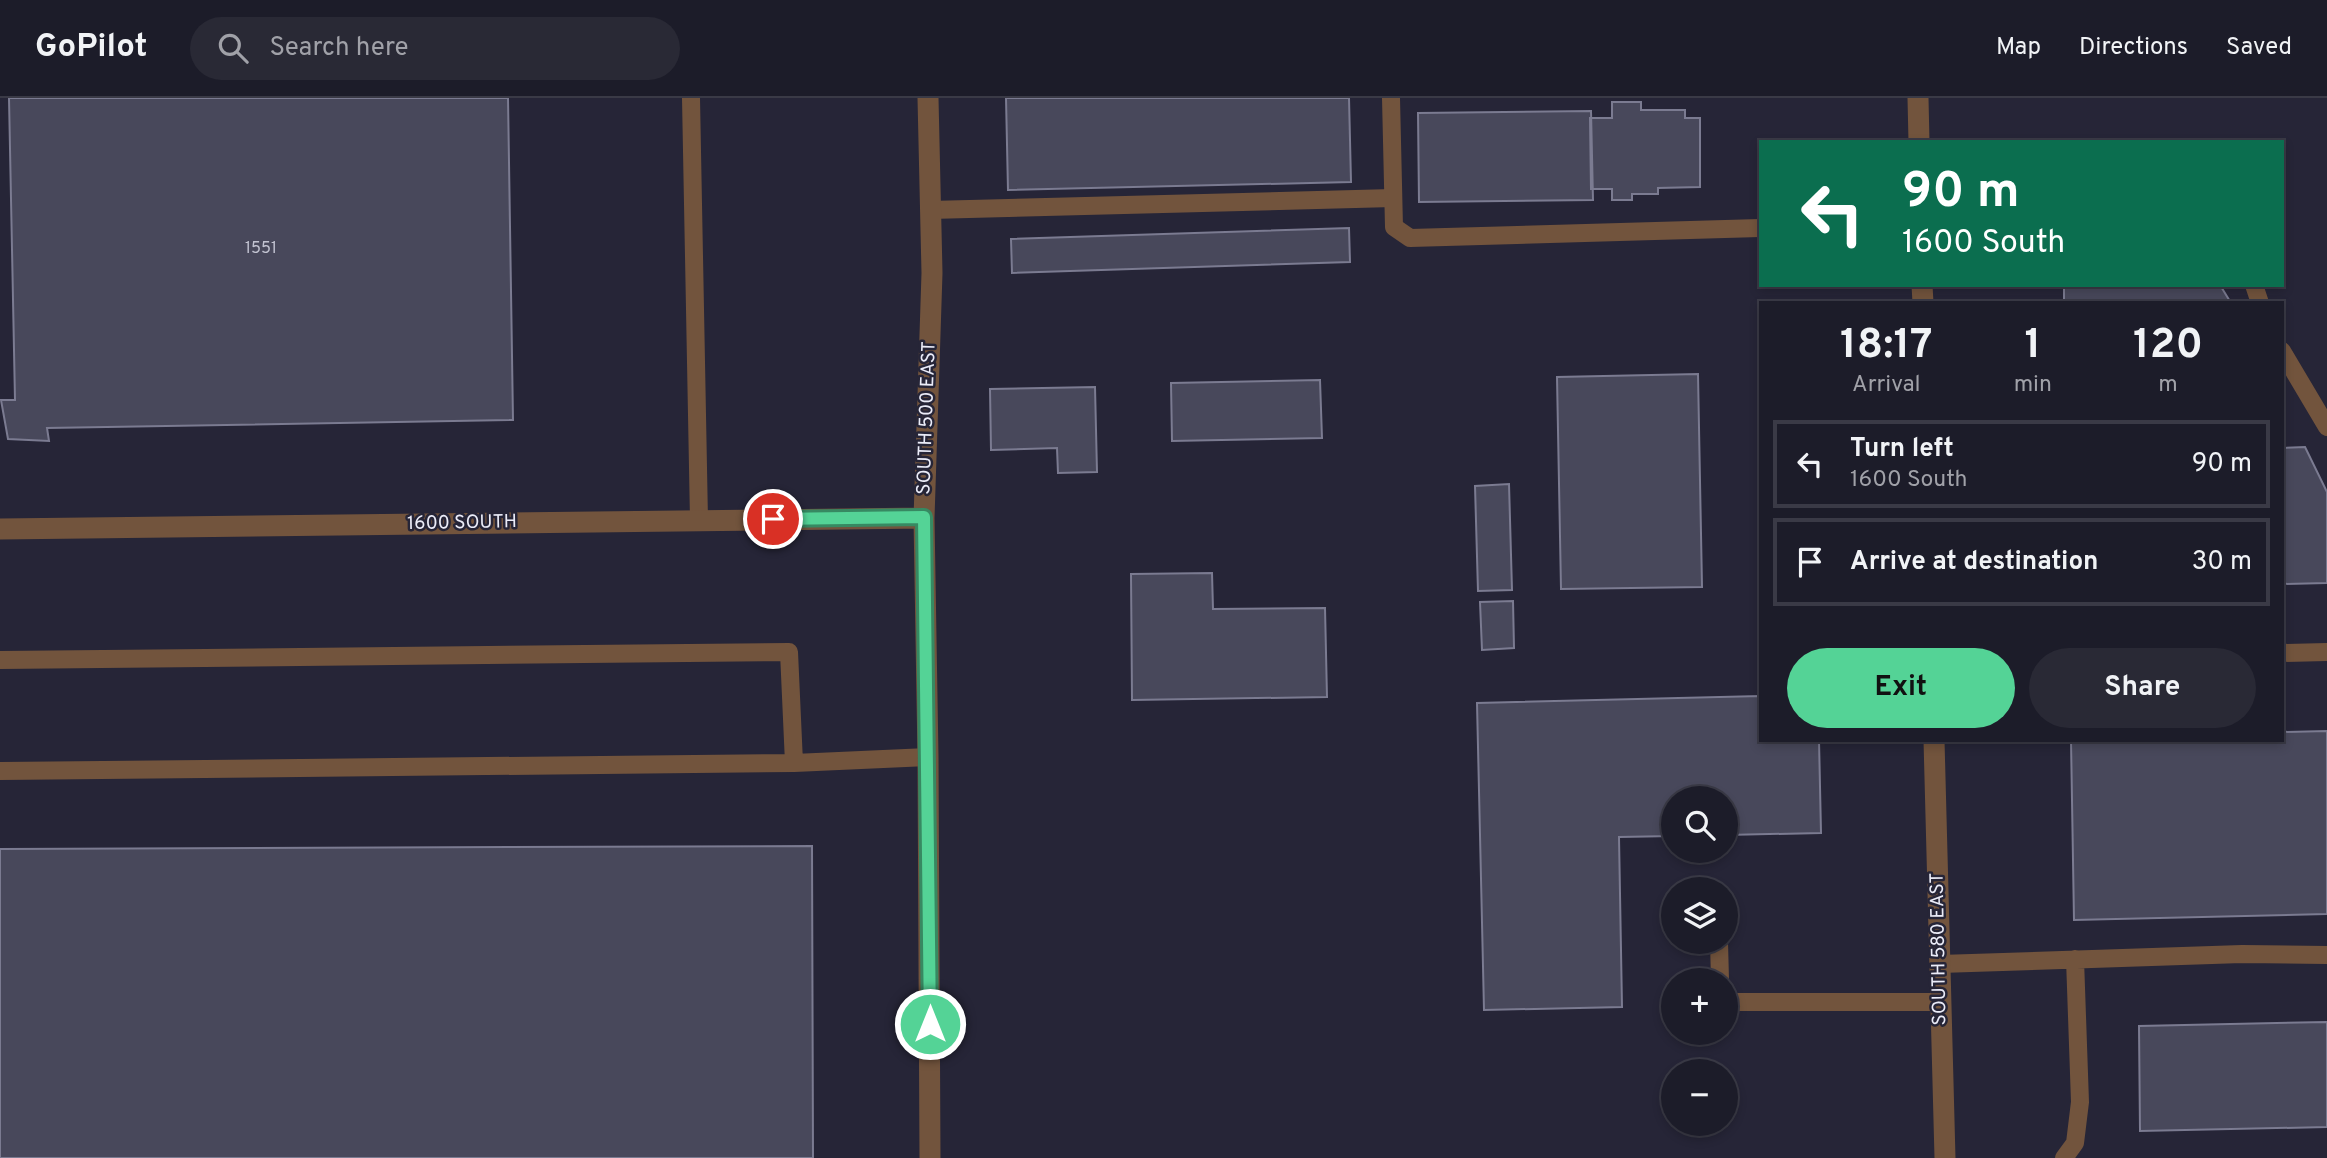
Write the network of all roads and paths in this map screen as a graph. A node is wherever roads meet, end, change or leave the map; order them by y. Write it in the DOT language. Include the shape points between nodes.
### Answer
graph roads {
  1 [pos="691,98"];
  2 [pos="928,98"];
  3 [pos="1391,98"];
  4 [pos="1918,98"];
  5 [pos="1919,140"];
  6 [pos="1393,198"];
  7 [pos="930,209"];
  8 [pos="1759,228"];
  9 [pos="2284,354"];
  10 [pos="2327,427"];
  11 [pos="924,517"];
  12 [pos="699,520"];
  13 [pos="0,529"];
  14 [pos="2327,652"];
  15 [pos="2284,653"];
  16 [pos="0,660"];
  17 [pos="1934,742"];
  18 [pos="928,757"];
  19 [pos="794,762"];
  20 [pos="0,771"];
  21 [pos="2327,955"];
  22 [pos="2075,959"];
  23 [pos="1940,964"];
  24 [pos="1738,1002"];
  25 [pos="1940,1002"];
  26 [pos="930,1158"];
  27 [pos="1945,1158"];
  28 [pos="2064,1158"];
  1 -- 12 [label="lane"];
  2 -- 7 [label="street, SOUTH 500 EAST"];
  3 -- 6 [label="lane"];
  4 -- 5 [label="street"];
  6 -- 7 [label="lane"];
  6 -- 8 [label="lane" via="1394,227 1410,238"];
  7 -- 11 [label="street, SOUTH 500 EAST"];
  9 -- 10 [label="lane"];
  11 -- 12 [label="street, 1600 SOUTH"];
  11 -- 18 [label="street, SOUTH 500 EAST"];
  12 -- 13 [label="street, 1600 SOUTH"];
  14 -- 15 [label="lane"];
  16 -- 19 [label="lane" via="789,652"];
  17 -- 23 [label="street, SOUTH 580 EAST"];
  18 -- 19 [label="lane"];
  18 -- 26 [label="street, SOUTH 500 EAST"];
  19 -- 20 [label="lane"];
  21 -- 22 [label="lane"];
  22 -- 23 [label="lane"];
  22 -- 28 [label="lane" via="2080,1102 2075,1143"];
  23 -- 25 [label="street, SOUTH 580 EAST"];
  24 -- 25 [label="lane"];
  25 -- 27 [label="street, SOUTH 580 EAST"];
}
